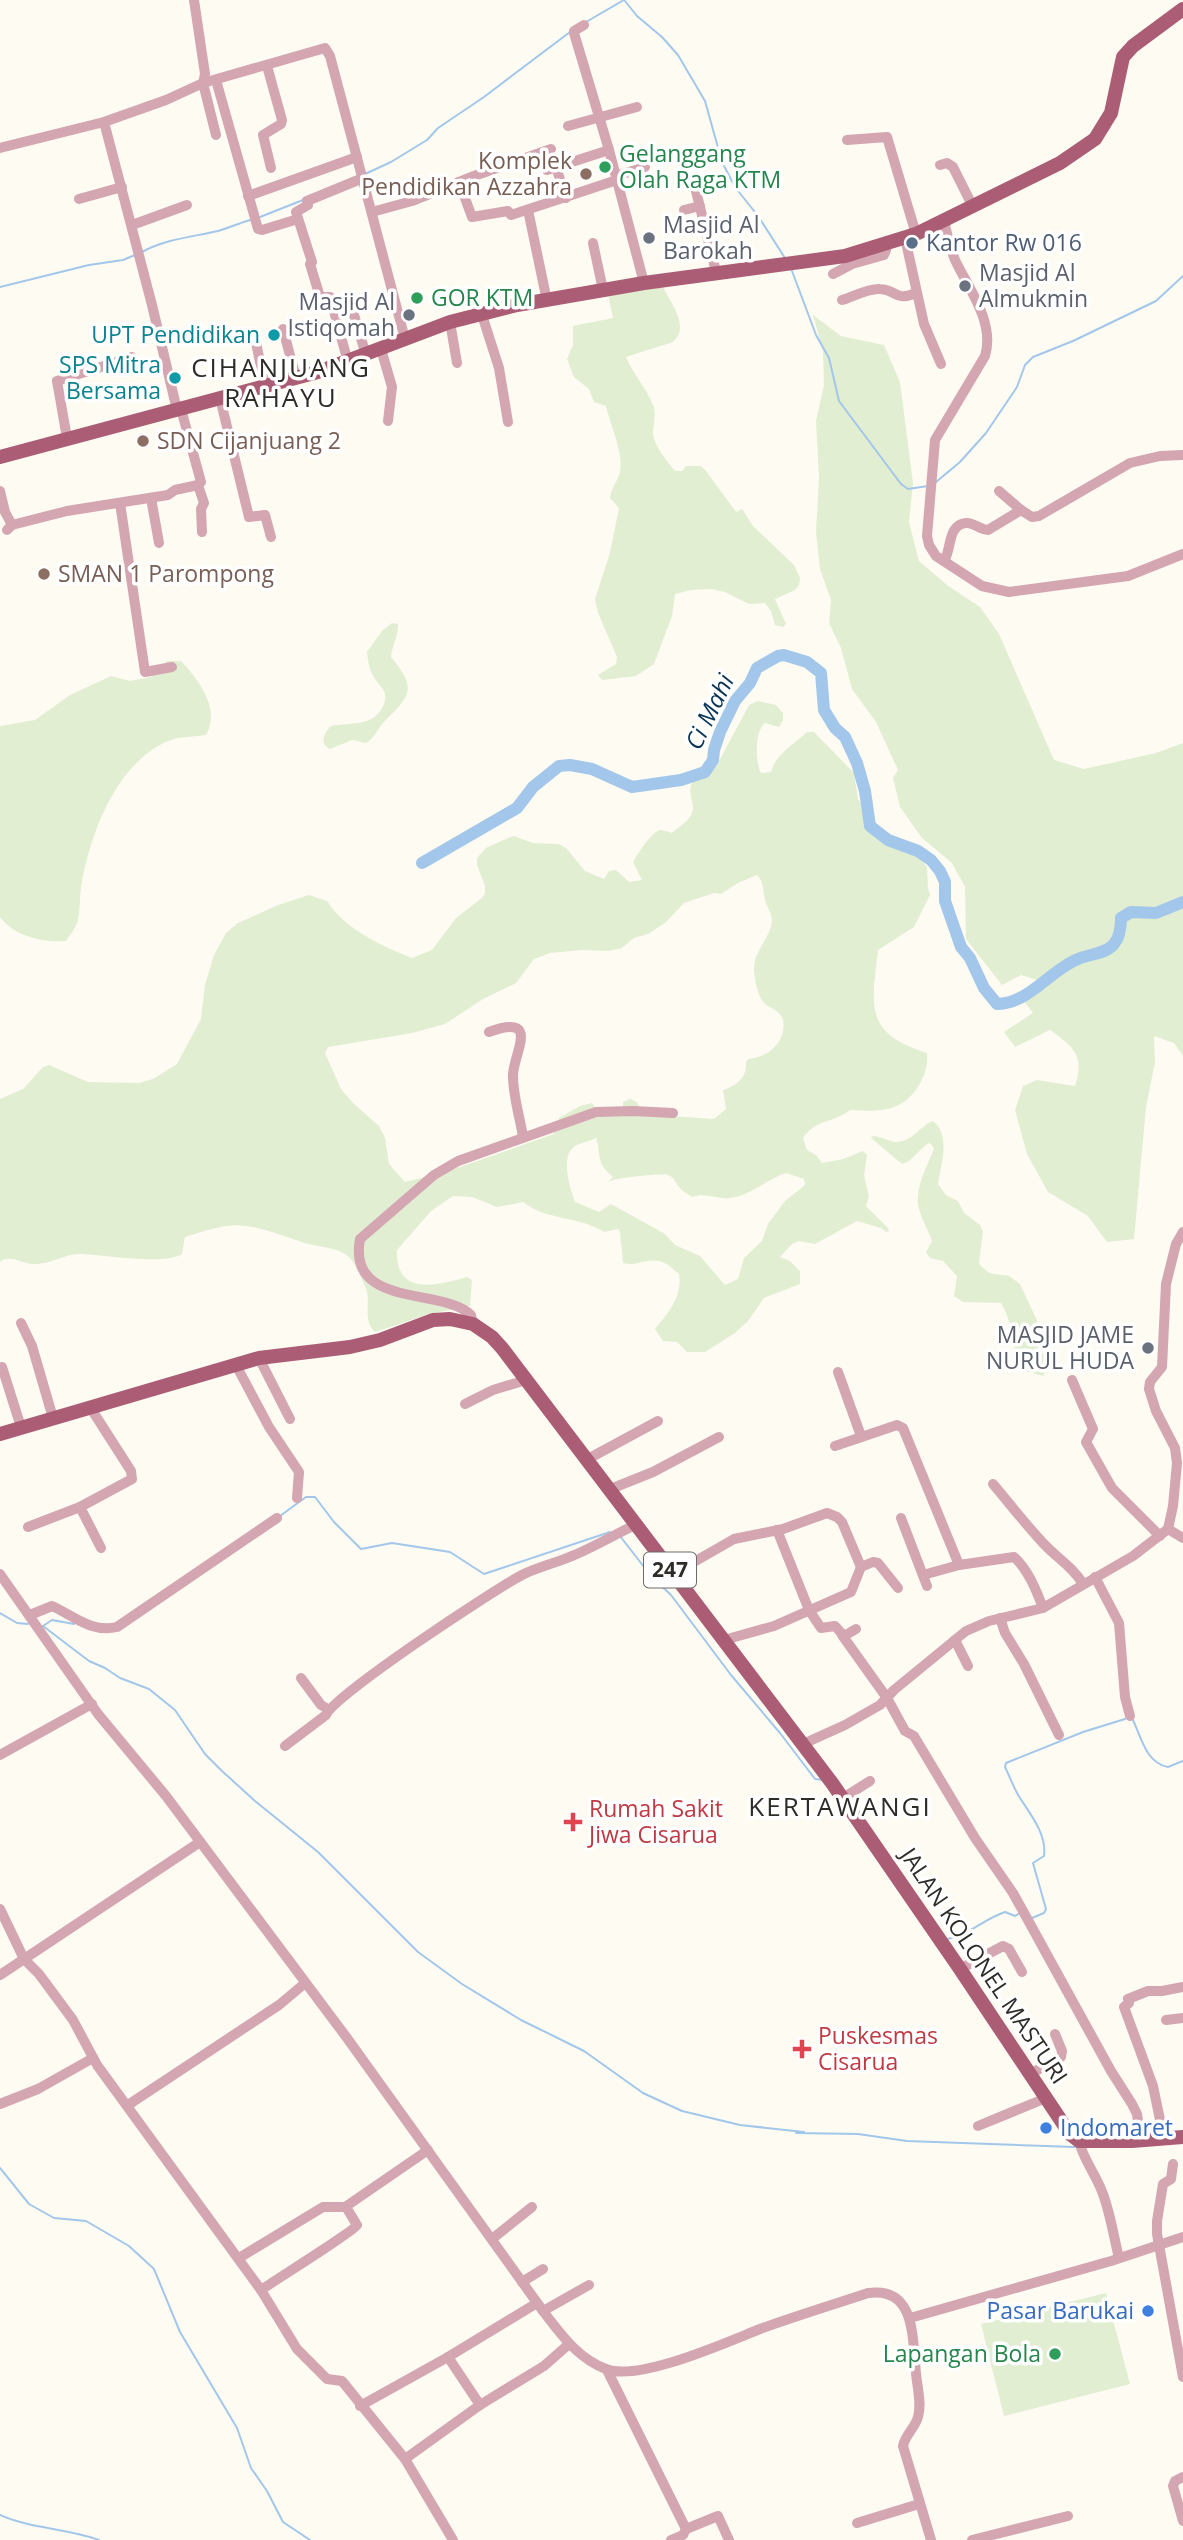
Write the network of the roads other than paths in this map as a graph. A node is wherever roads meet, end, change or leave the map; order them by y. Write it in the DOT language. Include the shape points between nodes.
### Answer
graph roads {
  1 [pos="194,0"];
  2 [pos="1183,9"];
  3 [pos="584,25"];
  4 [pos="267,66"];
  5 [pos="216,80"];
  6 [pos="203,83"];
  7 [pos="637,107"];
  8 [pos="598,117"];
  9 [pos="104,122"];
  10 [pos="568,126"];
  11 [pos="216,135"];
  12 [pos="848,140"];
  13 [pos="0,148"];
  14 [pos="609,150"];
  15 [pos="356,157"];
  16 [pos="940,165"];
  17 [pos="556,167"];
  18 [pos="645,167"];
  19 [pos="271,169"];
  20 [pos="363,177"];
  21 [pos="617,178"];
  22 [pos="459,182"];
  23 [pos="122,187"];
  24 [pos="695,187"];
  25 [pos="248,196"];
  26 [pos="566,198"];
  27 [pos="79,199"];
  28 [pos="187,205"];
  29 [pos="700,206"];
  30 [pos="973,207"];
  31 [pos="528,210"];
  32 [pos="684,210"];
  33 [pos="372,212"];
  34 [pos="298,219"];
  35 [pos="944,222"];
  36 [pos="132,225"];
  37 [pos="911,236"];
  38 [pos="593,243"];
  39 [pos="885,245"];
  40 [pos="716,272"];
  41 [pos="833,274"];
  42 [pos="644,283"];
  43 [pos="603,290"];
  44 [pos="916,293"];
  45 [pos="842,300"];
  46 [pos="547,301"];
  47 [pos="354,315"];
  48 [pos="481,315"];
  49 [pos="450,322"];
  50 [pos="283,329"];
  51 [pos="254,333"];
  52 [pos="405,339"];
  53 [pos="381,349"];
  54 [pos="366,355"];
  55 [pos="132,357"];
  56 [pos="348,362"];
  57 [pos="457,363"];
  58 [pos="941,364"];
  59 [pos="296,378"];
  60 [pos="265,386"];
  61 [pos="220,398"];
  62 [pos="179,409"];
  63 [pos="388,421"];
  64 [pos="508,422"];
  65 [pos="66,438"];
  66 [pos="1183,455"];
  67 [pos="0,457"];
  68 [pos="198,485"];
  69 [pos="0,491"];
  70 [pos="999,491"];
  71 [pos="151,498"];
  72 [pos="120,503"];
  73 [pos="1021,510"];
  74 [pos="202,532"];
  75 [pos="271,537"];
  76 [pos="159,543"];
  77 [pos="1183,554"];
  78 [pos="944,561"];
  79 [pos="172,667"];
  80 [pos="489,1032"];
  81 [pos="673,1113"];
  82 [pos="523,1137"];
  83 [pos="1183,1232"];
  84 [pos="21,1323"];
  85 [pos="473,1324"];
  86 [pos="259,1358"];
  87 [pos="236,1365"];
  88 [pos="2,1367"];
  89 [pos="838,1372"];
  90 [pos="526,1380"];
  91 [pos="1073,1380"];
  92 [pos="465,1404"];
  93 [pos="90,1407"];
  94 [pos="54,1418"];
  95 [pos="290,1419"];
  96 [pos="658,1422"];
  97 [pos="21,1427"];
  98 [pos="0,1433"];
  99 [pos="861,1436"];
  100 [pos="719,1437"];
  101 [pos="835,1446"];
  102 [pos="586,1460"];
  103 [pos="993,1484"];
  104 [pos="608,1490"];
  105 [pos="297,1498"];
  106 [pos="80,1507"];
  107 [pos="277,1518"];
  108 [pos="901,1518"];
  109 [pos="635,1525"];
  110 [pos="28,1527"];
  111 [pos="777,1530"];
  112 [pos="1164,1533"];
  113 [pos="1183,1538"];
  114 [pos="101,1548"];
  115 [pos="959,1565"];
  116 [pos="861,1567"];
  117 [pos="0,1574"];
  118 [pos="673,1574"];
  119 [pos="1096,1577"];
  120 [pos="1083,1584"];
  121 [pos="898,1588"];
  122 [pos="1043,1608"];
  123 [pos="809,1610"];
  124 [pos="1000,1618"];
  125 [pos="36,1623"];
  126 [pos="856,1629"];
  127 [pos="842,1635"];
  128 [pos="724,1640"];
  129 [pos="955,1640"];
  130 [pos="968,1665"];
  131 [pos="301,1678"];
  132 [pos="887,1698"];
  133 [pos="92,1704"];
  134 [pos="328,1709"];
  135 [pos="1130,1716"];
  136 [pos="1059,1735"];
  137 [pos="803,1744"];
  138 [pos="285,1746"];
  139 [pos="0,1755"];
  140 [pos="870,1781"];
  141 [pos="843,1798"];
  142 [pos="200,1842"];
  143 [pos="0,1909"];
  144 [pos="24,1959"];
  145 [pos="960,1969"];
  146 [pos="1022,1972"];
  147 [pos="0,1975"];
  148 [pos="304,1984"];
  149 [pos="1183,1987"];
  150 [pos="1183,2018"];
  151 [pos="1166,2020"];
  152 [pos="1055,2034"];
  153 [pos="93,2058"];
  154 [pos="1030,2074"];
  155 [pos="1046,2098"];
  156 [pos="0,2104"];
  157 [pos="128,2105"];
  158 [pos="978,2126"];
  159 [pos="1183,2137"];
  160 [pos="1164,2139"];
  161 [pos="1141,2141"];
  162 [pos="1080,2145"];
  163 [pos="428,2150"];
  164 [pos="1173,2164"];
  165 [pos="346,2207"];
  166 [pos="532,2207"];
  167 [pos="1183,2237"];
  168 [pos="492,2239"];
  169 [pos="1158,2245"];
  170 [pos="239,2258"];
  171 [pos="1119,2258"];
  172 [pos="543,2269"];
  173 [pos="522,2283"];
  174 [pos="589,2285"];
  175 [pos="261,2290"];
  176 [pos="540,2307"];
  177 [pos="910,2318"];
  178 [pos="569,2344"];
  179 [pos="1181,2355"];
  180 [pos="447,2357"];
  181 [pos="607,2370"];
  182 [pos="1183,2377"];
  183 [pos="480,2405"];
  184 [pos="360,2406"];
  185 [pos="405,2459"];
  186 [pos="1183,2477"];
  187 [pos="919,2504"];
  188 [pos="1068,2516"];
  189 [pos="1183,2521"];
  190 [pos="857,2523"];
  191 [pos="686,2529"];
  192 [pos="453,2540"];
  193 [pos="671,2540"];
  194 [pos="729,2540"];
  195 [pos="929,2540"];
  196 [pos="972,2540"];
  1 -- 6 [label="street"];
  2 -- 30 [label="main road" via="1123,57 1111,113 1095,139 1060,163"];
  3 -- 8 [label="street" via="574,33"];
  4 -- 5 [label="street"];
  4 -- 15 [label="street" via="325,48"];
  4 -- 19 [label="street" via="282,120 263,135"];
  5 -- 6 [label="street"];
  5 -- 25 [label="street"];
  6 -- 9 [label="street"];
  6 -- 11 [label="street"];
  7 -- 8 [label="street"];
  8 -- 10 [label="street"];
  8 -- 14 [label="street"];
  9 -- 13 [label="street"];
  9 -- 23 [label="street"];
  12 -- 37 [label="street" via="887,137"];
  14 -- 17 [label="street"];
  14 -- 21 [label="street"];
  15 -- 20 [label="street"];
  15 -- 25 [label="street"];
  16 -- 30 [label="street" via="953,167"];
  17 -- 22 [label="street" via="547,170 547,152"];
  17 -- 26 [label="street"];
  18 -- 21 [label="street"];
  20 -- 33 [label="street"];
  20 -- 34 [label="street" via="307,201 296,212"];
  21 -- 26 [label="street"];
  21 -- 42 [label="street"];
  22 -- 31 [label="street" via="470,217"];
  22 -- 33 [label="street"];
  23 -- 27 [label="street"];
  23 -- 36 [label="street"];
  24 -- 29 [label="street"];
  25 -- 34 [label="street" via="258,229"];
  26 -- 31 [label="street"];
  28 -- 36 [label="street"];
  29 -- 32 [label="street"];
  29 -- 40 [label="street"];
  30 -- 35 [label="main road"];
  31 -- 46 [label="street"];
  33 -- 52 [label="street"];
  34 -- 56 [label="street" via="320,297 330,297"];
  35 -- 37 [label="main road"];
  35 -- 78 [label="street" via="956,262 977,300 988,342 985,356 940,429 933,449 927,537"];
  36 -- 62 [label="street"];
  37 -- 39 [label="main road"];
  37 -- 44 [label="street"];
  38 -- 43 [label="street"];
  39 -- 40 [label="main road" via="845,257"];
  39 -- 41 [label="street" via="884,255"];
  40 -- 42 [label="main road"];
  42 -- 43 [label="main road"];
  43 -- 46 [label="main road"];
  44 -- 45 [label="street" via="900,297 874,289"];
  44 -- 58 [label="street"];
  46 -- 48 [label="main road"];
  47 -- 54 [label="street"];
  48 -- 49 [label="main road"];
  48 -- 64 [label="street" via="496,355"];
  49 -- 52 [label="main road"];
  49 -- 57 [label="street"];
  50 -- 59 [label="street"];
  51 -- 60 [label="street"];
  52 -- 53 [label="main road"];
  53 -- 54 [label="main road"];
  53 -- 63 [label="street" via="392,387"];
  54 -- 56 [label="main road"];
  55 -- 65 [label="street" via="57,381"];
  56 -- 59 [label="main road"];
  59 -- 60 [label="main road"];
  60 -- 61 [label="main road"];
  61 -- 62 [label="main road"];
  61 -- 75 [label="street" via="249,517 265,515"];
  62 -- 65 [label="main road"];
  62 -- 68 [label="street" via="199,474"];
  65 -- 67 [label="main road"];
  66 -- 73 [label="street" via="1130,463 1039,516"];
  68 -- 71 [label="street"];
  68 -- 74 [label="street" via="204,503"];
  69 -- 72 [label="street" via="9,528 66,511"];
  70 -- 73 [label="street"];
  71 -- 72 [label="street"];
  71 -- 76 [label="street"];
  72 -- 79 [label="street" via="145,672"];
  73 -- 78 [label="street" via="988,530 962,523 950,535"];
  77 -- 78 [label="street" via="1128,576 1009,592 982,586"];
  80 -- 82 [label="street" via="508,1027 521,1037 513,1078"];
  81 -- 82 [label="street" via="596,1112"];
  82 -- 85 [label="street" via="445,1168 360,1239 362,1266 377,1283 394,1292 459,1307 471,1315"];
  83 -- 112 [label="street" via="1166,1284 1162,1367 1149,1389 1176,1456 1173,1506"];
  84 -- 94 [label="street"];
  85 -- 86 [label="main road" via="433,1320 350,1347"];
  85 -- 90 [label="main road, JALAN KOLONEL MASTURI / 247" via="492,1337"];
  86 -- 87 [label="main road"];
  86 -- 95 [label="street"];
  87 -- 93 [label="main road"];
  87 -- 105 [label="street" via="268,1427 299,1472"];
  88 -- 97 [label="street"];
  89 -- 99 [label="street"];
  90 -- 92 [label="street"];
  90 -- 102 [label="main road, JALAN KOLONEL MASTURI / 247"];
  91 -- 112 [label="street" via="1093,1429 1086,1442 1112,1488"];
  93 -- 94 [label="main road"];
  93 -- 106 [label="street" via="132,1479"];
  94 -- 97 [label="main road"];
  96 -- 102 [label="street"];
  97 -- 98 [label="main road"];
  99 -- 101 [label="street"];
  99 -- 115 [label="street" via="897,1425 906,1433"];
  100 -- 104 [label="street"];
  102 -- 104 [label="main road, JALAN KOLONEL MASTURI / 247"];
  103 -- 120 [label="street"];
  104 -- 109 [label="main road, JALAN KOLONEL MASTURI / 247"];
  106 -- 110 [label="street"];
  106 -- 114 [label="street"];
  107 -- 125 [label="street" via="117,1627 86,1625 52,1606"];
  108 -- 115 [label="street" via="925,1580"];
  109 -- 118 [label="main road, JALAN KOLONEL MASTURI / 247"];
  109 -- 134 [label="street" via="522,1575 401,1654"];
  111 -- 116 [label="street" via="827,1513 837,1517"];
  111 -- 118 [label="street" via="729,1540"];
  111 -- 123 [label="street"];
  112 -- 113 [label="street"];
  112 -- 119 [label="street"];
  115 -- 122 [label="street" via="1014,1557"];
  116 -- 121 [label="street" via="878,1563"];
  116 -- 123 [label="street" via="851,1592"];
  117 -- 125 [label="street"];
  118 -- 128 [label="main road, JALAN KOLONEL MASTURI / 247"];
  119 -- 120 [label="street"];
  119 -- 135 [label="street" via="1119,1623"];
  120 -- 122 [label="street"];
  122 -- 124 [label="street"];
  123 -- 127 [label="street" via="821,1628 835,1626"];
  123 -- 128 [label="street"];
  124 -- 129 [label="street" via="977,1624"];
  124 -- 136 [label="street"];
  125 -- 133 [label="street"];
  126 -- 127 [label="street"];
  127 -- 132 [label="street"];
  128 -- 137 [label="main road, JALAN KOLONEL MASTURI / 247"];
  129 -- 130 [label="street"];
  129 -- 132 [label="street"];
  131 -- 134 [label="street"];
  132 -- 137 [label="street" via="845,1725"];
  132 -- 161 [label="street" via="1013,1894 1132,2104"];
  133 -- 139 [label="street"];
  133 -- 142 [label="street"];
  134 -- 138 [label="street"];
  137 -- 141 [label="main road, JALAN KOLONEL MASTURI / 247"];
  140 -- 141 [label="street"];
  141 -- 145 [label="main road, JALAN KOLONEL MASTURI / 247"];
  142 -- 144 [label="street"];
  142 -- 148 [label="street"];
  143 -- 144 [label="street"];
  144 -- 147 [label="street"];
  144 -- 153 [label="street" via="73,2020"];
  145 -- 146 [label="street" via="1003,1946"];
  145 -- 154 [label="main road, JALAN KOLONEL MASTURI / 247"];
  148 -- 157 [label="street"];
  148 -- 163 [label="street"];
  149 -- 160 [label="street" via="1144,1992 1128,1999 1124,2007 1153,2086"];
  150 -- 151 [label="street"];
  152 -- 154 [label="street" via="1061,2057"];
  153 -- 156 [label="street"];
  153 -- 157 [label="street"];
  154 -- 155 [label="main road, JALAN KOLONEL MASTURI / 247"];
  155 -- 158 [label="street"];
  155 -- 162 [label="main road, JALAN KOLONEL MASTURI / 247"];
  157 -- 170 [label="street"];
  159 -- 160 [label="main road"];
  160 -- 161 [label="main road"];
  161 -- 162 [label="main road"];
  162 -- 171 [label="street" via="1104,2198"];
  163 -- 165 [label="street"];
  163 -- 168 [label="street"];
  164 -- 169 [label="street" via="1171,2179 1163,2185"];
  165 -- 170 [label="street" via="323,2207"];
  165 -- 175 [label="street" via="357,2225 354,2230"];
  166 -- 168 [label="street"];
  167 -- 169 [label="street"];
  168 -- 173 [label="street"];
  169 -- 171 [label="street"];
  169 -- 179 [label="street"];
  170 -- 175 [label="street"];
  171 -- 177 [label="street"];
  172 -- 173 [label="street"];
  173 -- 176 [label="street"];
  174 -- 176 [label="street"];
  175 -- 184 [label="street" via="297,2349 327,2379 342,2381"];
  176 -- 178 [label="street"];
  176 -- 180 [label="street"];
  177 -- 181 [label="street" via="890,2295 867,2293 681,2358 636,2371"];
  177 -- 187 [label="street" via="920,2401 919,2415 903,2446"];
  178 -- 181 [label="street"];
  178 -- 183 [label="street" via="544,2366"];
  179 -- 182 [label="street"];
  180 -- 183 [label="street"];
  180 -- 184 [label="street"];
  181 -- 191 [label="street"];
  183 -- 185 [label="street"];
  184 -- 185 [label="street"];
  185 -- 192 [label="street"];
  186 -- 189 [label="street" via="1174,2486"];
  187 -- 190 [label="street"];
  187 -- 195 [label="street"];
  188 -- 196 [label="street"];
  191 -- 193 [label="street"];
  191 -- 194 [label="street" via="718,2516"];
}
